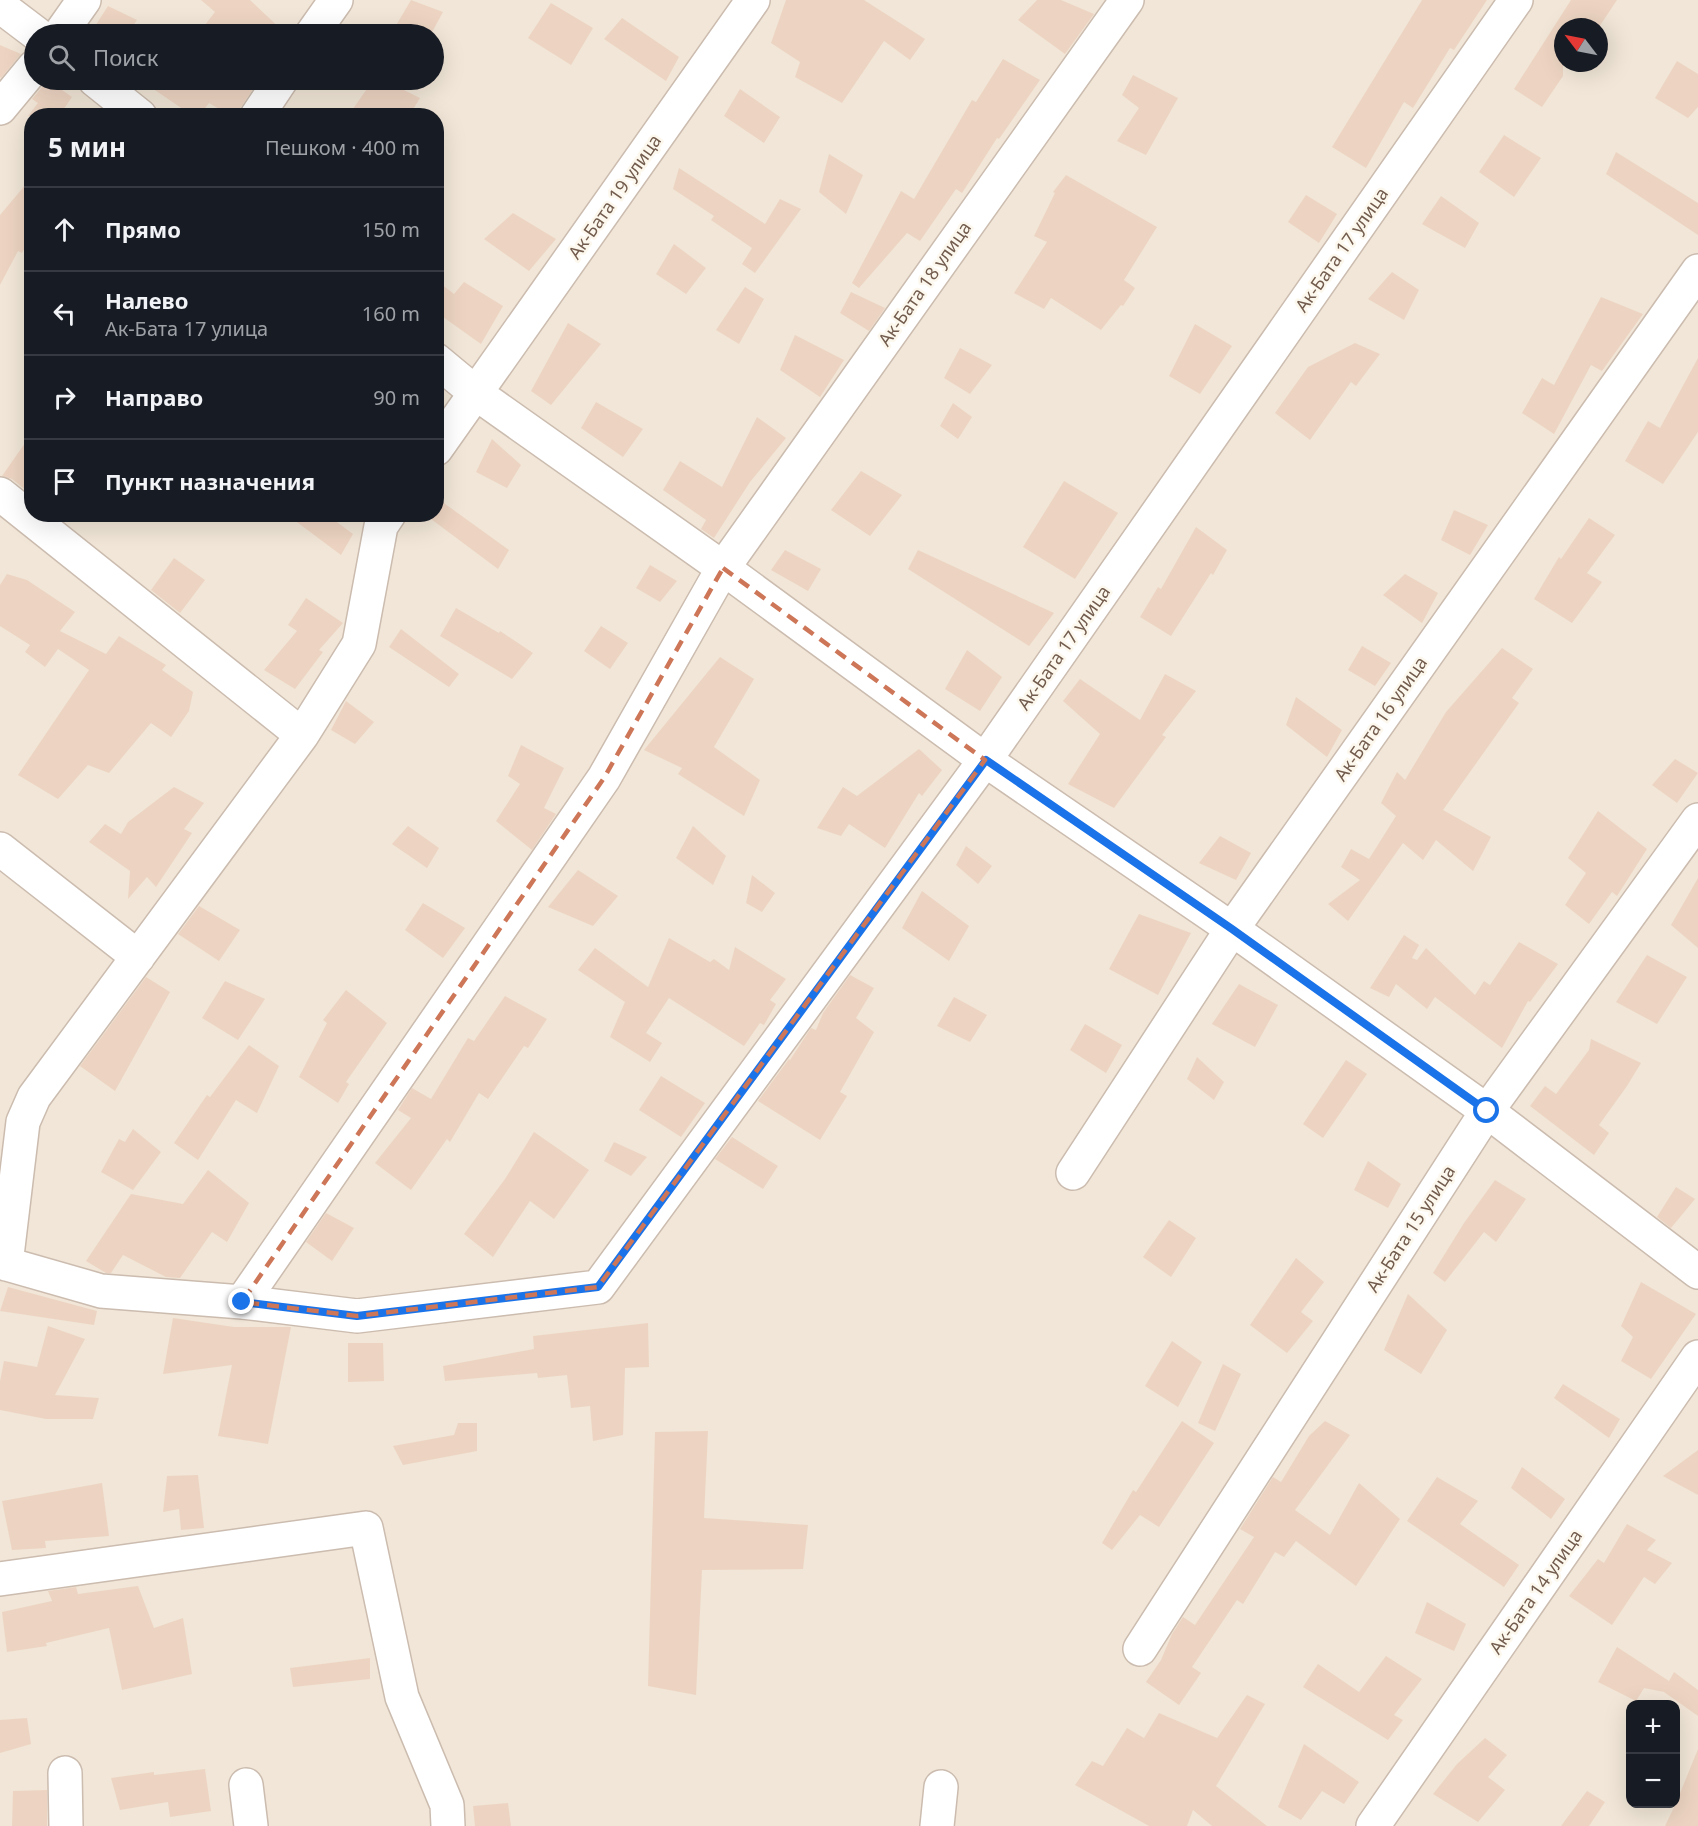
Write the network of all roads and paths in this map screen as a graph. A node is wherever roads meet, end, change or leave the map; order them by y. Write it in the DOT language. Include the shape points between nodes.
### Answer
graph roads {
  1 [pos="84,0"];
  2 [pos="336,0"];
  3 [pos="753,0"];
  4 [pos="1127,0"];
  5 [pos="1516,0"];
  6 [pos="0,6"];
  7 [pos="24,24"];
  8 [pos="67,24"];
  9 [pos="319,24"];
  10 [pos="24,79"];
  11 [pos="107,90"];
  12 [pos="274,90"];
  13 [pos="0,108"];
  14 [pos="130,108"];
  15 [pos="262,108"];
  16 [pos="1698,271"];
  17 [pos="444,367"];
  18 [pos="477,394"];
  19 [pos="444,438"];
  20 [pos="0,494"];
  21 [pos="24,513"];
  22 [pos="35,522"];
  23 [pos="384,522"];
  24 [pos="723,568"];
  25 [pos="302,735"];
  26 [pos="986,760"];
  27 [pos="1698,820"];
  28 [pos="0,849"];
  29 [pos="1232,929"];
  30 [pos="138,957"];
  31 [pos="1487,1111"];
  32 [pos="1073,1173"];
  33 [pos="3,1263"];
  34 [pos="1698,1272"];
  35 [pos="242,1302"];
  36 [pos="1698,1357"];
  37 [pos="0,1579"];
  38 [pos="1140,1649"];
  39 [pos="65,1773"];
  40 [pos="246,1785"];
  41 [pos="941,1787"];
  42 [pos="1379,1824"];
  43 [pos="66,1826"];
  44 [pos="251,1826"];
  45 [pos="448,1826"];
  46 [pos="937,1826"];
  1 -- 8 [label="street"];
  2 -- 9 [label="street"];
  3 -- 18 [label="street, Ак-Бата 19 улица"];
  4 -- 24 [label="street, Ак-Бата 18 улица"];
  5 -- 26 [label="street, Ак-Бата 17 улица"];
  6 -- 7 [label="street"];
  10 -- 13 [label="street"];
  11 -- 14 [label="street"];
  12 -- 15 [label="street"];
  16 -- 29 [label="street, Ак-Бата 16 улица"];
  17 -- 18 [label="street"];
  18 -- 19 [label="street, Ак-Бата 19 улица"];
  18 -- 24 [label="street"];
  20 -- 21 [label="street"];
  22 -- 25 [label="street"];
  23 -- 25 [label="street" via="359,644"];
  24 -- 26 [label="street"];
  24 -- 35 [label="street, Ак-Бата 18 улица" via="604,778"];
  25 -- 30 [label="street"];
  26 -- 29 [label="street"];
  26 -- 35 [label="street, Ак-Бата 17 улица" via="598,1287 357,1316"];
  27 -- 31 [label="street, Ак-Бата 15 улица"];
  28 -- 30 [label="street"];
  29 -- 31 [label="street"];
  29 -- 32 [label="street, Ак-Бата 16 улица"];
  30 -- 33 [label="street" via="34,1097 23,1122"];
  31 -- 34 [label="street"];
  31 -- 38 [label="street, Ак-Бата 15 улица"];
  33 -- 35 [label="street" via="101,1291"];
  36 -- 42 [label="street, Ак-Бата 14 улица"];
  37 -- 45 [label="street" via="366,1528 402,1697 447,1805"];
  39 -- 43 [label="street"];
  40 -- 44 [label="street"];
  41 -- 46 [label="street"];
}
